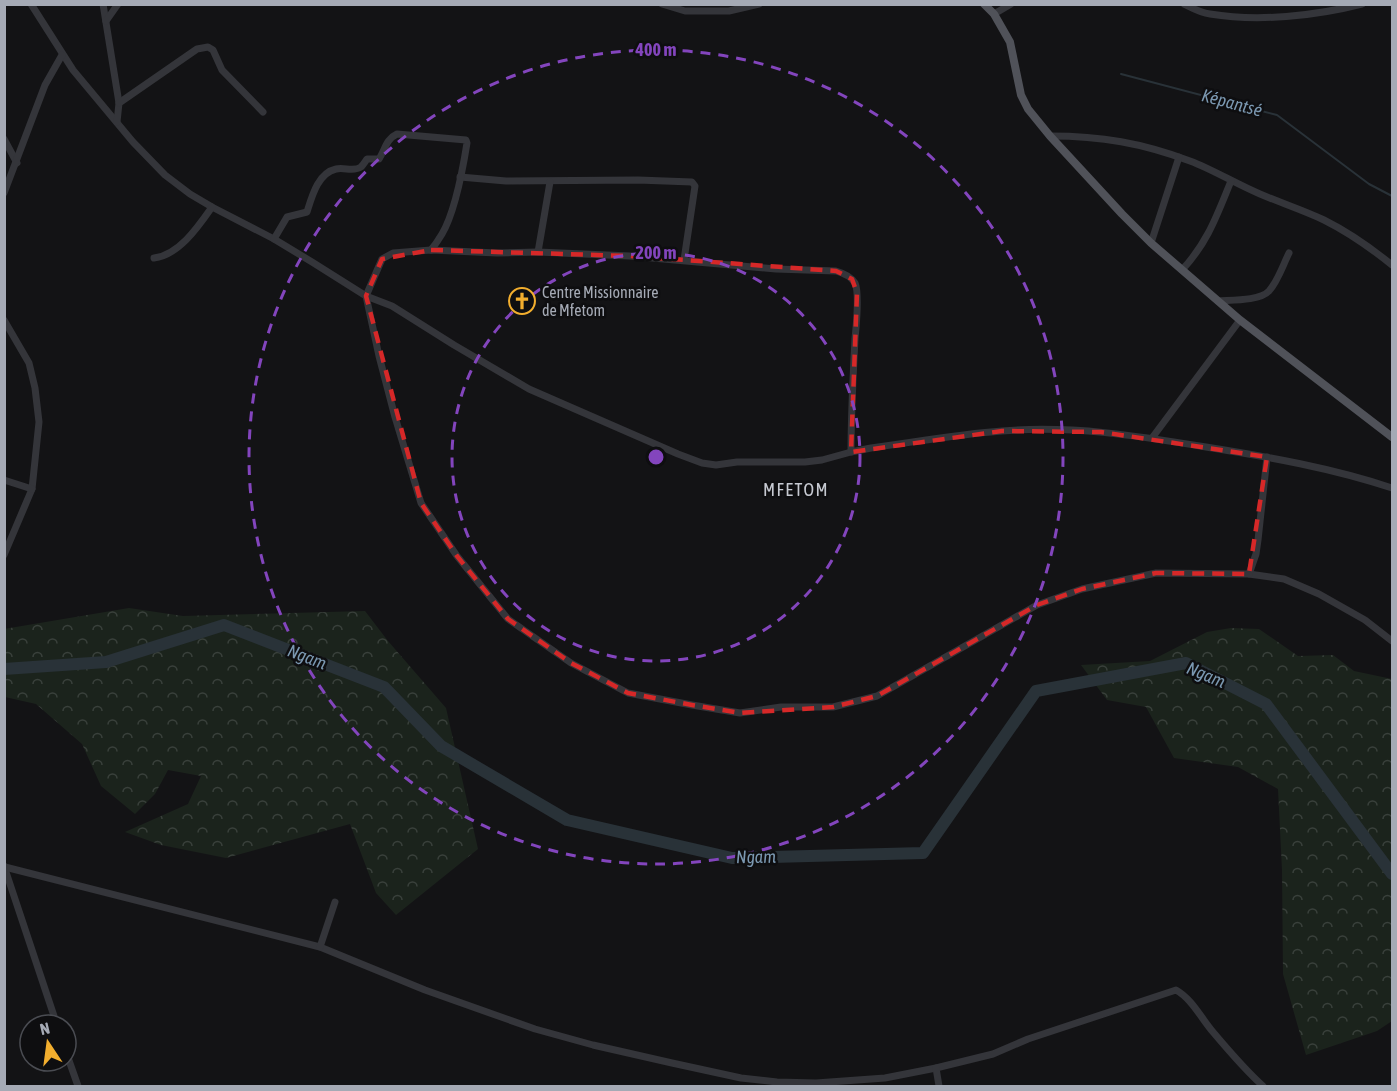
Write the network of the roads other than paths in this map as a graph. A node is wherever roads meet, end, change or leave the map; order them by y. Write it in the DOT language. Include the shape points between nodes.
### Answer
graph roads {
  1 [pos="31,4"];
  2 [pos="103,4"];
  3 [pos="118,4"];
  4 [pos="662,4"];
  5 [pos="759,4"];
  6 [pos="984,4"];
  7 [pos="1011,4"];
  8 [pos="1184,4"];
  9 [pos="1362,4"];
  10 [pos="994,14"];
  11 [pos="106,21"];
  12 [pos="62,55"];
  13 [pos="119,102"];
  14 [pos="263,112"];
  15 [pos="117,122"];
  16 [pos="1050,136"];
  17 [pos="4,139"];
  18 [pos="1179,157"];
  19 [pos="17,163"];
  20 [pos="460,177"];
  21 [pos="1231,181"];
  22 [pos="550,182"];
  23 [pos="4,193"];
  24 [pos="212,207"];
  25 [pos="274,239"];
  26 [pos="1151,243"];
  27 [pos="431,250"];
  28 [pos="538,252"];
  29 [pos="1289,253"];
  30 [pos="154,258"];
  31 [pos="684,260"];
  32 [pos="1392,265"];
  33 [pos="1182,270"];
  34 [pos="366,296"];
  35 [pos="1218,301"];
  36 [pos="4,320"];
  37 [pos="1240,320"];
  38 [pos="1392,437"];
  39 [pos="1152,438"];
  40 [pos="851,452"];
  41 [pos="1268,457"];
  42 [pos="4,480"];
  43 [pos="1392,488"];
  44 [pos="32,489"];
  45 [pos="4,555"];
  46 [pos="1249,574"];
  47 [pos="1392,641"];
  48 [pos="5,867"];
  49 [pos="335,902"];
  50 [pos="320,947"];
  51 [pos="53,1013"];
  52 [pos="936,1068"];
  53 [pos="939,1086"];
  54 [pos="1263,1086"];
  1 -- 12 [label="street"];
  2 -- 11 [label="street"];
  3 -- 11 [label="street"];
  4 -- 5 [label="street" via="685,11 729,11"];
  6 -- 10 [label="main road"];
  7 -- 10 [label="street"];
  8 -- 9 [label="street" via="1209,14 1279,17"];
  10 -- 16 [label="main road" via="1010,42 1024,102"];
  11 -- 13 [label="street"];
  12 -- 15 [label="street"];
  12 -- 19 [label="street" via="45,85"];
  13 -- 14 [label="street" via="197,49 208,48 213,50 222,70"];
  13 -- 15 [label="street"];
  15 -- 24 [label="street" via="165,175"];
  16 -- 18 [label="street" via="1127,141"];
  16 -- 26 [label="main road"];
  17 -- 19 [label="street"];
  18 -- 21 [label="street"];
  18 -- 26 [label="street"];
  19 -- 23 [label="street"];
  20 -- 22 [label="street"];
  20 -- 25 [label="street" via="466,140 397,134 387,141 379,159 367,159 358,168 337,168 325,175 307,212 286,217"];
  20 -- 27 [label="street" via="443,232"];
  21 -- 32 [label="street" via="1322,219"];
  21 -- 33 [label="street" via="1208,235"];
  22 -- 28 [label="street"];
  22 -- 31 [label="street" via="692,182 695,186"];
  24 -- 25 [label="street"];
  24 -- 30 [label="street" via="174,251"];
  25 -- 34 [label="street"];
  26 -- 33 [label="main road"];
  27 -- 28 [label="street"];
  27 -- 34 [label="street" via="393,253 382,259"];
  28 -- 31 [label="street"];
  29 -- 35 [label="street" via="1265,294"];
  31 -- 40 [label="street" via="836,271 852,279 857,293"];
  33 -- 35 [label="main road"];
  34 -- 40 [label="street" via="392,306 529,389 702,463 805,462"];
  34 -- 46 [label="street" via="395,417 421,503 508,619 571,663 628,693 740,712 832,707 877,696 1037,605 1082,589 1156,573"];
  35 -- 37 [label="main road"];
  36 -- 44 [label="street" via="29,363 35,388 39,422"];
  37 -- 38 [label="main road"];
  37 -- 39 [label="street"];
  39 -- 40 [label="street" via="1067,430 1002,431"];
  39 -- 41 [label="street"];
  41 -- 43 [label="street"];
  41 -- 46 [label="street" via="1257,547"];
  42 -- 44 [label="street"];
  44 -- 45 [label="street"];
  46 -- 47 [label="street" via="1284,579 1319,594 1365,620"];
  48 -- 50 [label="street"];
  48 -- 51 [label="street"];
  49 -- 50 [label="street"];
  50 -- 52 [label="street" via="535,1029 741,1078 816,1083 885,1078"];
  52 -- 53 [label="street"];
  52 -- 54 [label="street" via="993,1054 1176,990"];
}
